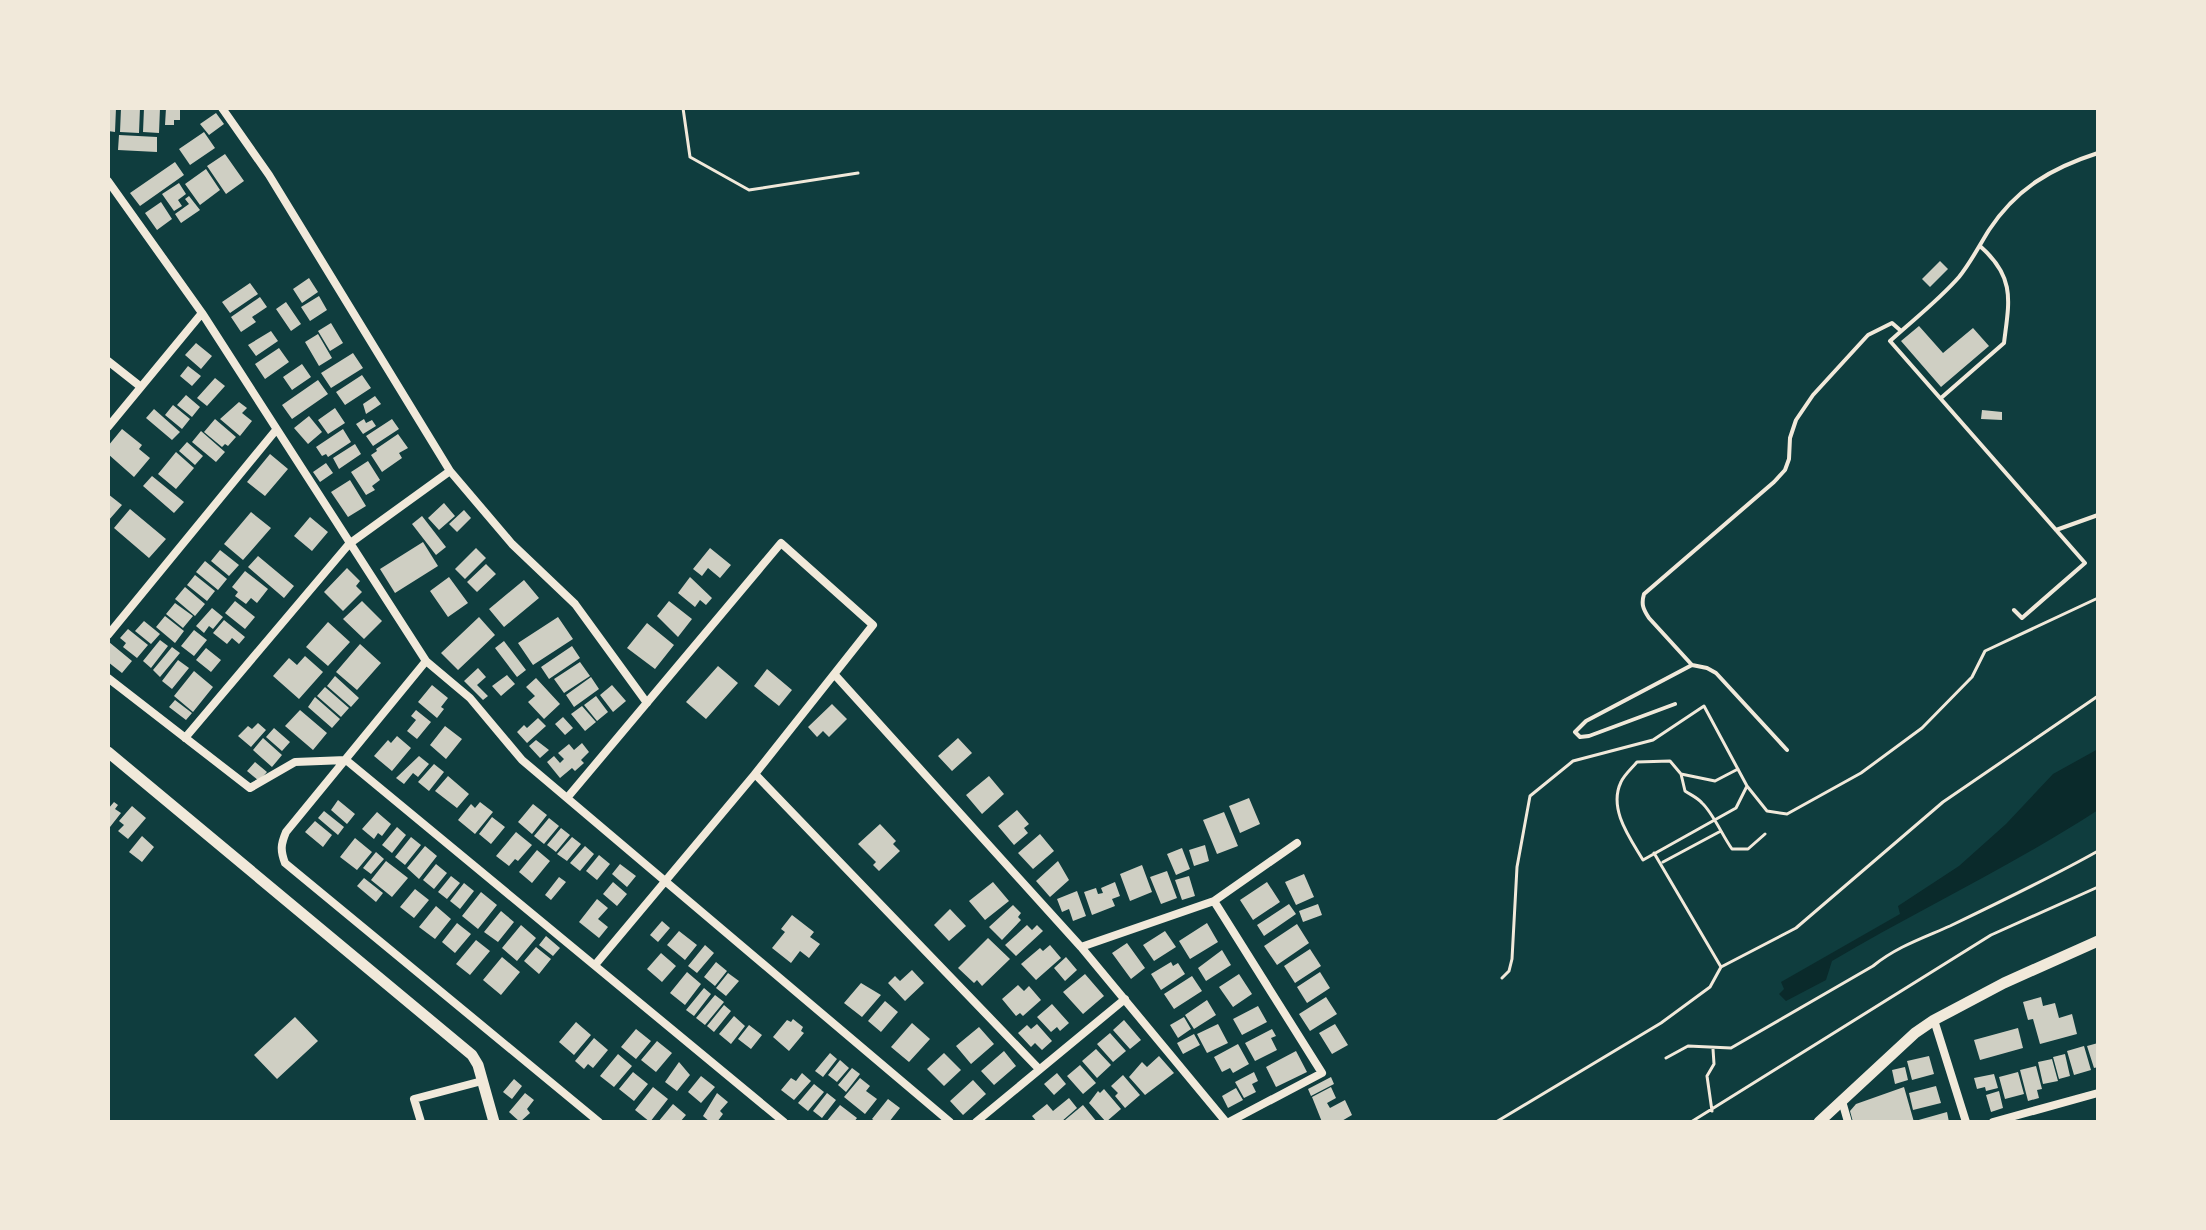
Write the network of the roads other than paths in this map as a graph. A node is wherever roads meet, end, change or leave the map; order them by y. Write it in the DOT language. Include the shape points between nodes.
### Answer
graph roads {
  1 [pos="222,108"];
  2 [pos="2098,153"];
  3 [pos="108,181"];
  4 [pos="1980,246"];
  5 [pos="202,313"];
  6 [pos="1901,331"];
  7 [pos="108,361"];
  8 [pos="141,387"];
  9 [pos="1941,398"];
  10 [pos="108,427"];
  11 [pos="276,430"];
  12 [pos="450,471"];
  13 [pos="2098,515"];
  14 [pos="2056,530"];
  15 [pos="349,544"];
  16 [pos="2014,610"];
  17 [pos="108,635"];
  18 [pos="426,661"];
  19 [pos="1692,665"];
  20 [pos="835,675"];
  21 [pos="108,678"];
  22 [pos="647,703"];
  23 [pos="1675,704"];
  24 [pos="185,738"];
  25 [pos="1787,750"];
  26 [pos="108,752"];
  27 [pos="346,760"];
  28 [pos="755,774"];
  29 [pos="567,798"];
  30 [pos="1297,843"];
  31 [pos="666,882"];
  32 [pos="1214,901"];
  33 [pos="2098,941"];
  34 [pos="1081,947"];
  35 [pos="595,965"];
  36 [pos="1125,999"];
  37 [pos="1934,1020"];
  38 [pos="1039,1069"];
  39 [pos="482,1081"];
  40 [pos="2098,1093"];
  41 [pos="1842,1101"];
  42 [pos="421,1122"];
  43 [pos="494,1122"];
  44 [pos="599,1122"];
  45 [pos="784,1122"];
  46 [pos="950,1122"];
  47 [pos="976,1122"];
  48 [pos="1227,1122"];
  49 [pos="1819,1122"];
  50 [pos="1848,1122"];
  51 [pos="1966,1122"];
  52 [pos="1993,1122"];
  1 -- 12 [label="street" via="269,175"];
  2 -- 4 [label="lane" via="2068,163 2017,194"];
  3 -- 5 [label="street"];
  4 -- 6 [label="lane" via="1957,280"];
  4 -- 9 [label="lane" via="1991,256 2010,297 2004,343"];
  5 -- 8 [label="street"];
  5 -- 11 [label="street"];
  6 -- 9 [label="lane" via="1890,341"];
  6 -- 19 [label="lane" via="1892,323 1858,344 1796,420 1785,470 1644,594 1643,609 1649,618"];
  7 -- 8 [label="street"];
  8 -- 10 [label="street"];
  9 -- 14 [label="lane"];
  11 -- 15 [label="street"];
  11 -- 17 [label="street"];
  12 -- 15 [label="street"];
  12 -- 22 [label="street" via="512,544 575,604"];
  13 -- 14 [label="lane"];
  14 -- 16 [label="lane" via="2085,563 2022,618"];
  15 -- 18 [label="street"];
  15 -- 24 [label="street"];
  18 -- 27 [label="street"];
  18 -- 29 [label="street" via="470,698 522,760"];
  19 -- 23 [label="lane" via="1586,721 1575,732 1589,736"];
  19 -- 25 [label="lane" via="1716,673"];
  20 -- 22 [label="street" via="873,625 781,543"];
  20 -- 28 [label="street"];
  20 -- 34 [label="street"];
  21 -- 24 [label="street"];
  22 -- 29 [label="street"];
  24 -- 27 [label="street" via="250,788 295,762"];
  26 -- 39 [label="street" via="463,1046"];
  27 -- 35 [label="street"];
  27 -- 44 [label="street" via="286,832 281,850 285,863"];
  28 -- 31 [label="street"];
  28 -- 38 [label="street"];
  29 -- 31 [label="street"];
  30 -- 32 [label="street"];
  31 -- 35 [label="street"];
  31 -- 46 [label="street"];
  32 -- 34 [label="street"];
  32 -- 48 [label="street" via="1322,1073"];
  33 -- 37 [label="street"];
  34 -- 36 [label="street"];
  35 -- 45 [label="street"];
  36 -- 38 [label="street"];
  36 -- 48 [label="street"];
  37 -- 41 [label="street"];
  37 -- 51 [label="street"];
  38 -- 47 [label="street"];
  39 -- 42 [label="street" via="414,1099"];
  39 -- 43 [label="street"];
  40 -- 52 [label="street"];
  41 -- 49 [label="street"];
  41 -- 50 [label="street"];
}
